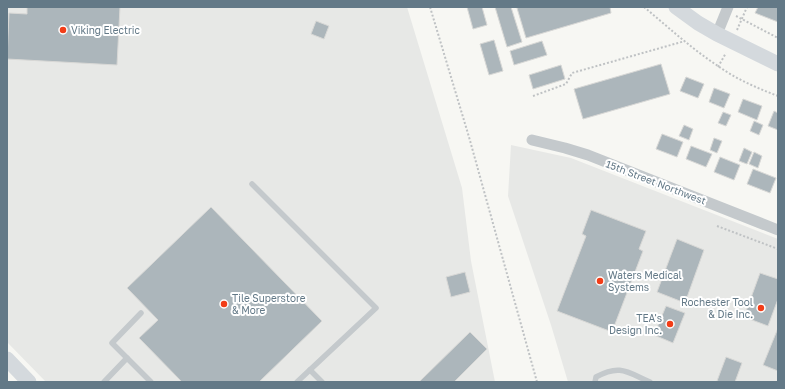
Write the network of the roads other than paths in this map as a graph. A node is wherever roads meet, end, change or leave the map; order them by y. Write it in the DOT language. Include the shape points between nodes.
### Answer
graph roads {
  1 [pos="676,7"];
  2 [pos="728,7"];
  3 [pos="717,34"];
  4 [pos="778,64"];
  5 [pos="532,140"];
  6 [pos="252,184"];
  7 [pos="778,230"];
  8 [pos="141,313"];
  9 [pos="127,358"];
  10 [pos="7,359"];
  11 [pos="310,370"];
  12 [pos="29,382"];
  13 [pos="104,382"];
  14 [pos="151,382"];
  15 [pos="297,382"];
  16 [pos="322,382"];
  17 [pos="594,382"];
  18 [pos="650,382"];
  1 -- 3 [label="main road"];
  2 -- 3 [label="street"];
  3 -- 4 [label="main road"];
  5 -- 7 [label="street, 15th Street Northwest" via="588,155"];
  6 -- 11 [label="lane" via="376,308"];
  8 -- 9 [label="lane" via="112,343"];
  9 -- 13 [label="lane"];
  9 -- 14 [label="lane"];
  10 -- 12 [label="main road"];
  11 -- 15 [label="lane"];
  11 -- 16 [label="lane"];
  17 -- 18 [label="lane" via="596,377 607,371 622,370"];
}
